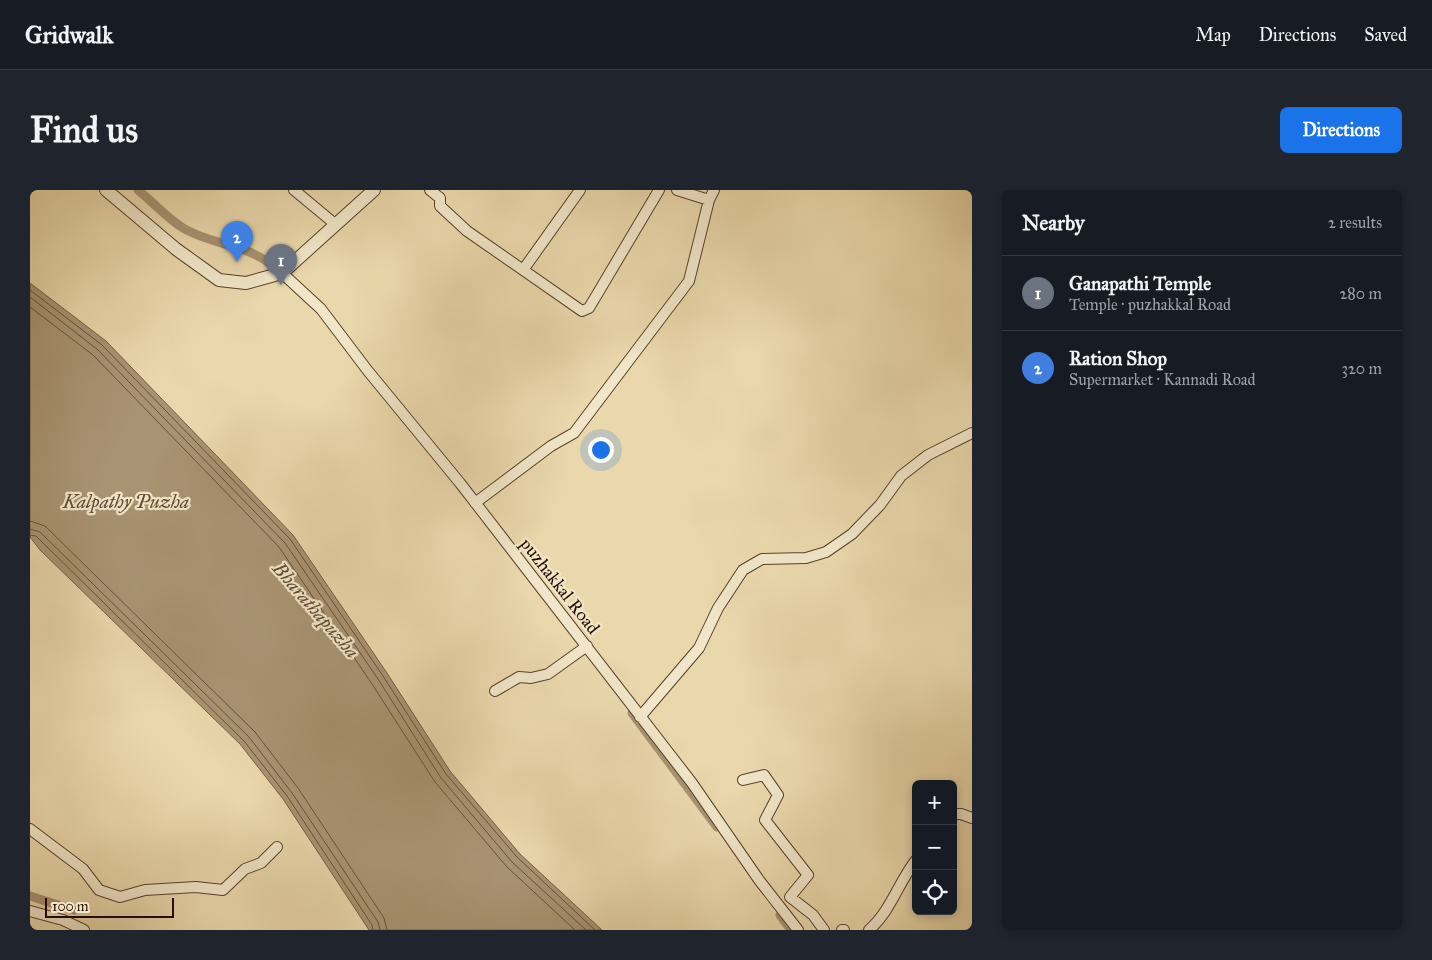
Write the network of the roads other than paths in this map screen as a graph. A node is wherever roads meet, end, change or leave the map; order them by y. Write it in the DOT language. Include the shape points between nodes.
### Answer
graph roads {
  1 [pos="106,190"];
  2 [pos="294,190"];
  3 [pos="374,190"];
  4 [pos="430,190"];
  5 [pos="580,190"];
  6 [pos="659,190"];
  7 [pos="678,190"];
  8 [pos="714,190"];
  9 [pos="709,200"];
  10 [pos="335,224"];
  11 [pos="523,270"];
  12 [pos="282,273"];
  13 [pos="972,433"];
  14 [pos="475,503"];
  15 [pos="587,646"];
  16 [pos="495,691"];
  17 [pos="640,717"];
  18 [pos="744,780"];
  19 [pos="957,814"];
  20 [pos="972,818"];
  21 [pos="30,829"];
  22 [pos="277,847"];
  23 [pos="912,865"];
  24 [pos="30,911"];
  25 [pos="84,930"];
  26 [pos="798,930"];
  27 [pos="824,930"];
  28 [pos="869,930"];
  1 -- 12 [label="street" via="162,238 219,280 246,283"];
  2 -- 10 [label="street"];
  3 -- 10 [label="street"];
  4 -- 11 [label="street" via="440,198 440,206 467,230"];
  5 -- 11 [label="street"];
  6 -- 11 [label="street" via="589,308 582,311"];
  7 -- 9 [label="street"];
  8 -- 9 [label="street"];
  9 -- 14 [label="street" via="689,281 574,433 551,446"];
  10 -- 12 [label="street"];
  12 -- 14 [label="street, puzhakkal Road" via="321,309"];
  13 -- 17 [label="street" via="928,455 901,476 880,505 852,534 826,552 806,558 762,559 743,570 718,608 699,648"];
  14 -- 15 [label="street, puzhakkal Road"];
  15 -- 16 [label="street" via="548,674 519,677"];
  15 -- 17 [label="street, puzhakkal Road"];
  17 -- 26 [label="street, puzhakkal Road"];
  18 -- 27 [label="street" via="764,775 778,795 765,820 808,875 790,897 813,915"];
  19 -- 20 [label="street"];
  21 -- 22 [label="street" via="83,869 99,890 120,897 145,890 223,890 245,869 261,863"];
  23 -- 28 [label="street" via="883,918"];
  24 -- 25 [label="street"];
}
